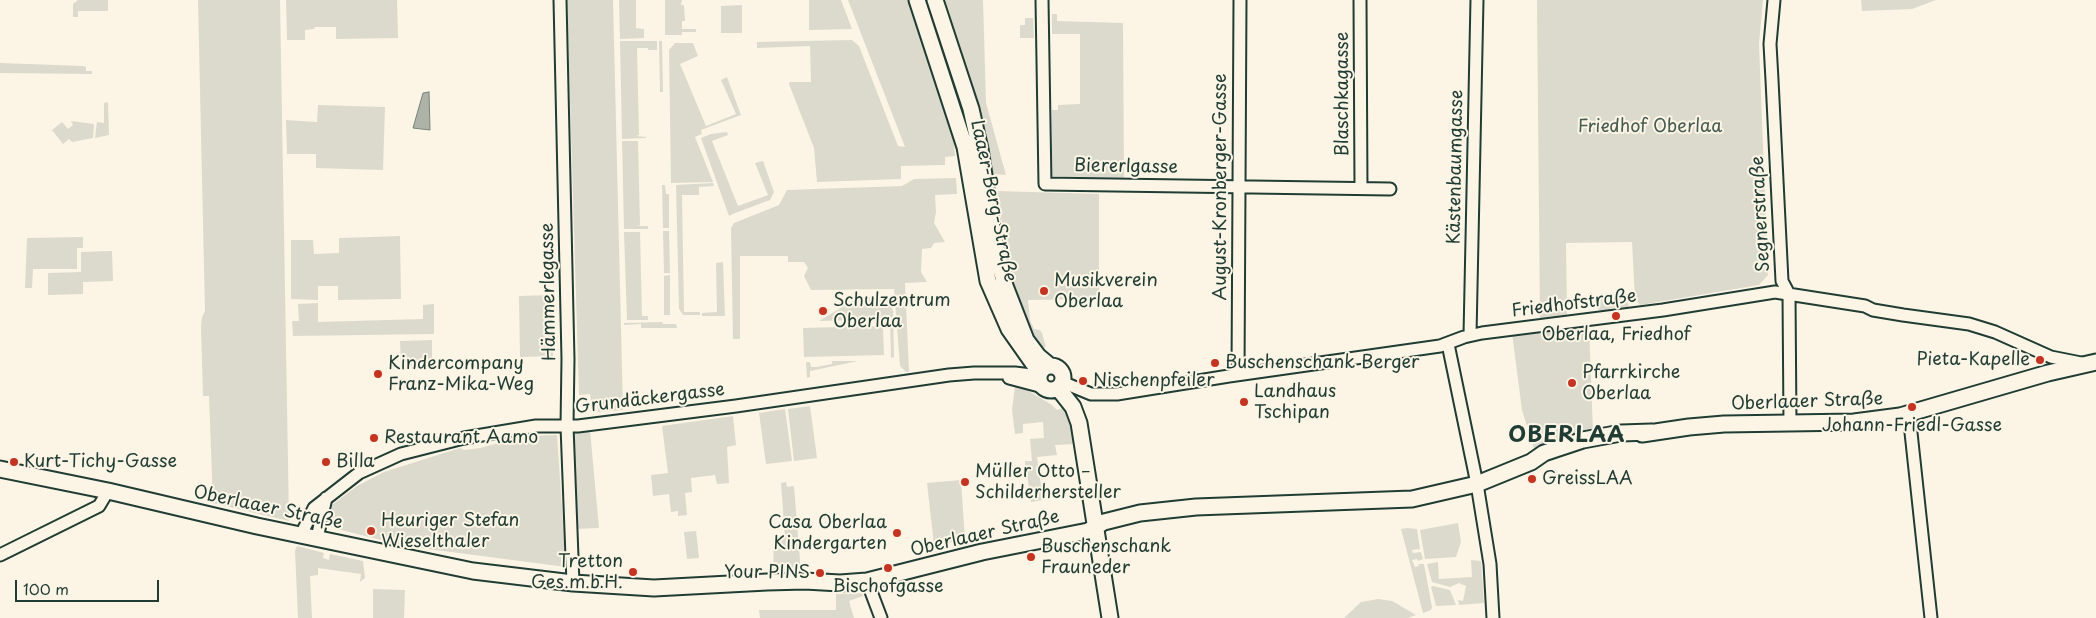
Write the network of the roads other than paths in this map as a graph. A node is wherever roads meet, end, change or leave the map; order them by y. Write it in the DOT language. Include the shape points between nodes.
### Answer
graph roads {
  1 [pos="560,0"];
  2 [pos="917,0"];
  3 [pos="935,0"];
  4 [pos="1042,0"];
  5 [pos="1240,0"];
  6 [pos="1360,0"];
  7 [pos="1477,0"];
  8 [pos="1774,0"];
  9 [pos="1238,186"];
  10 [pos="1361,188"];
  11 [pos="1390,189"];
  12 [pos="1790,294"];
  13 [pos="1470,335"];
  14 [pos="1448,344"];
  15 [pos="2051,357"];
  16 [pos="1030,359"];
  17 [pos="2092,363"];
  18 [pos="991,373"];
  19 [pos="1015,373"];
  20 [pos="2048,373"];
  21 [pos="1238,374"];
  22 [pos="1048,379"];
  23 [pos="1091,394"];
  24 [pos="1909,414"];
  25 [pos="1077,415"];
  26 [pos="1790,424"];
  27 [pos="567,426"];
  28 [pos="0,469"];
  29 [pos="1477,484"];
  30 [pos="108,491"];
  31 [pos="326,498"];
  32 [pos="1096,527"];
  33 [pos="301,535"];
  34 [pos="317,538"];
  35 [pos="0,555"];
  36 [pos="867,581"];
  37 [pos="573,582"];
  38 [pos="881,618"];
  39 [pos="1110,618"];
  40 [pos="1493,618"];
  41 [pos="1931,618"];
  1 -- 27 [label="street, Hämmerlegasse"];
  2 -- 16 [label="main road, Laaer-Berg-Straße" via="965,147 988,281 1009,329"];
  3 -- 22 [label="main road, Laaer-Berg-Straße" via="971,108 992,234 1005,286 1026,340 1038,356"];
  4 -- 9 [label="street, Biererlgasse" via="1045,184"];
  5 -- 9 [label="street, August-Kronberger-Gasse"];
  6 -- 10 [label="street, Blaschkagasse"];
  7 -- 13 [label="street, Kästenbaumgasse"];
  8 -- 12 [label="street, Segnerstraße" via="1770,44 1782,281"];
  9 -- 10 [label="street, Biererlgasse"];
  9 -- 21 [label="street, August-Kronberger-Gasse"];
  10 -- 11 [label="street, Biererlgasse"];
  12 -- 13 [label="street, Friedhofstraße" via="1771,292 1663,310"];
  12 -- 15 [label="street, Friedhofstraße" via="1969,324"];
  12 -- 26 [label="street, Segnerstraße"];
  13 -- 14 [label="street, Friedhofstraße"];
  14 -- 21 [label="street, Friedhofstraße"];
  14 -- 29 [label="street"];
  15 -- 17 [label="street, Friedhofstraße"];
  15 -- 20 [label="street"];
  16 -- 19 [label="street" via="1027,367"];
  16 -- 22 [label="main road, Laaer-Berg-Straße"];
  17 -- 20 [label="main road, Oberlaaer Straße"];
  18 -- 19 [label="street, Grundäckergasse"];
  18 -- 22 [label="street, Grundäckergasse"];
  18 -- 27 [label="street, Grundäckergasse" via="949,375 818,396"];
  19 -- 22 [label="street, Grundäckergasse"];
  20 -- 24 [label="main road, Oberlaaer Straße"];
  21 -- 23 [label="street, Friedhofstraße" via="1117,394"];
  22 -- 23 [label="street, Friedhofstraße"];
  22 -- 25 [label="main road"];
  23 -- 25 [label="street" via="1081,404"];
  24 -- 26 [label="main road, Oberlaaer Straße" via="1854,422"];
  24 -- 41 [label="street"];
  25 -- 32 [label="main road"];
  26 -- 29 [label="main road, Oberlaaer Straße" via="1724,424 1651,432 1546,461 1531,462"];
  27 -- 31 [label="street, Grundäckergasse" via="498,431 401,454 359,474"];
  27 -- 37 [label="street, Hämmerlegasse"];
  28 -- 30 [label="main road, Oberlaaer Straße"];
  29 -- 32 [label="main road, Oberlaaer Straße" via="1412,499 1159,510 1128,515"];
  29 -- 40 [label="street" via="1490,564"];
  30 -- 33 [label="main road, Oberlaaer Straße"];
  30 -- 35 [label="street" via="99,506"];
  31 -- 33 [label="street, Grundäckergasse" via="312,510"];
  31 -- 34 [label="street"];
  32 -- 36 [label="main road, Oberlaaer Straße"];
  32 -- 39 [label="main road"];
  33 -- 34 [label="main road, Oberlaaer Straße"];
  34 -- 37 [label="main road, Oberlaaer Straße" via="473,571"];
  36 -- 37 [label="main road, Oberlaaer Straße" via="654,588"];
  36 -- 38 [label="street"];
}
